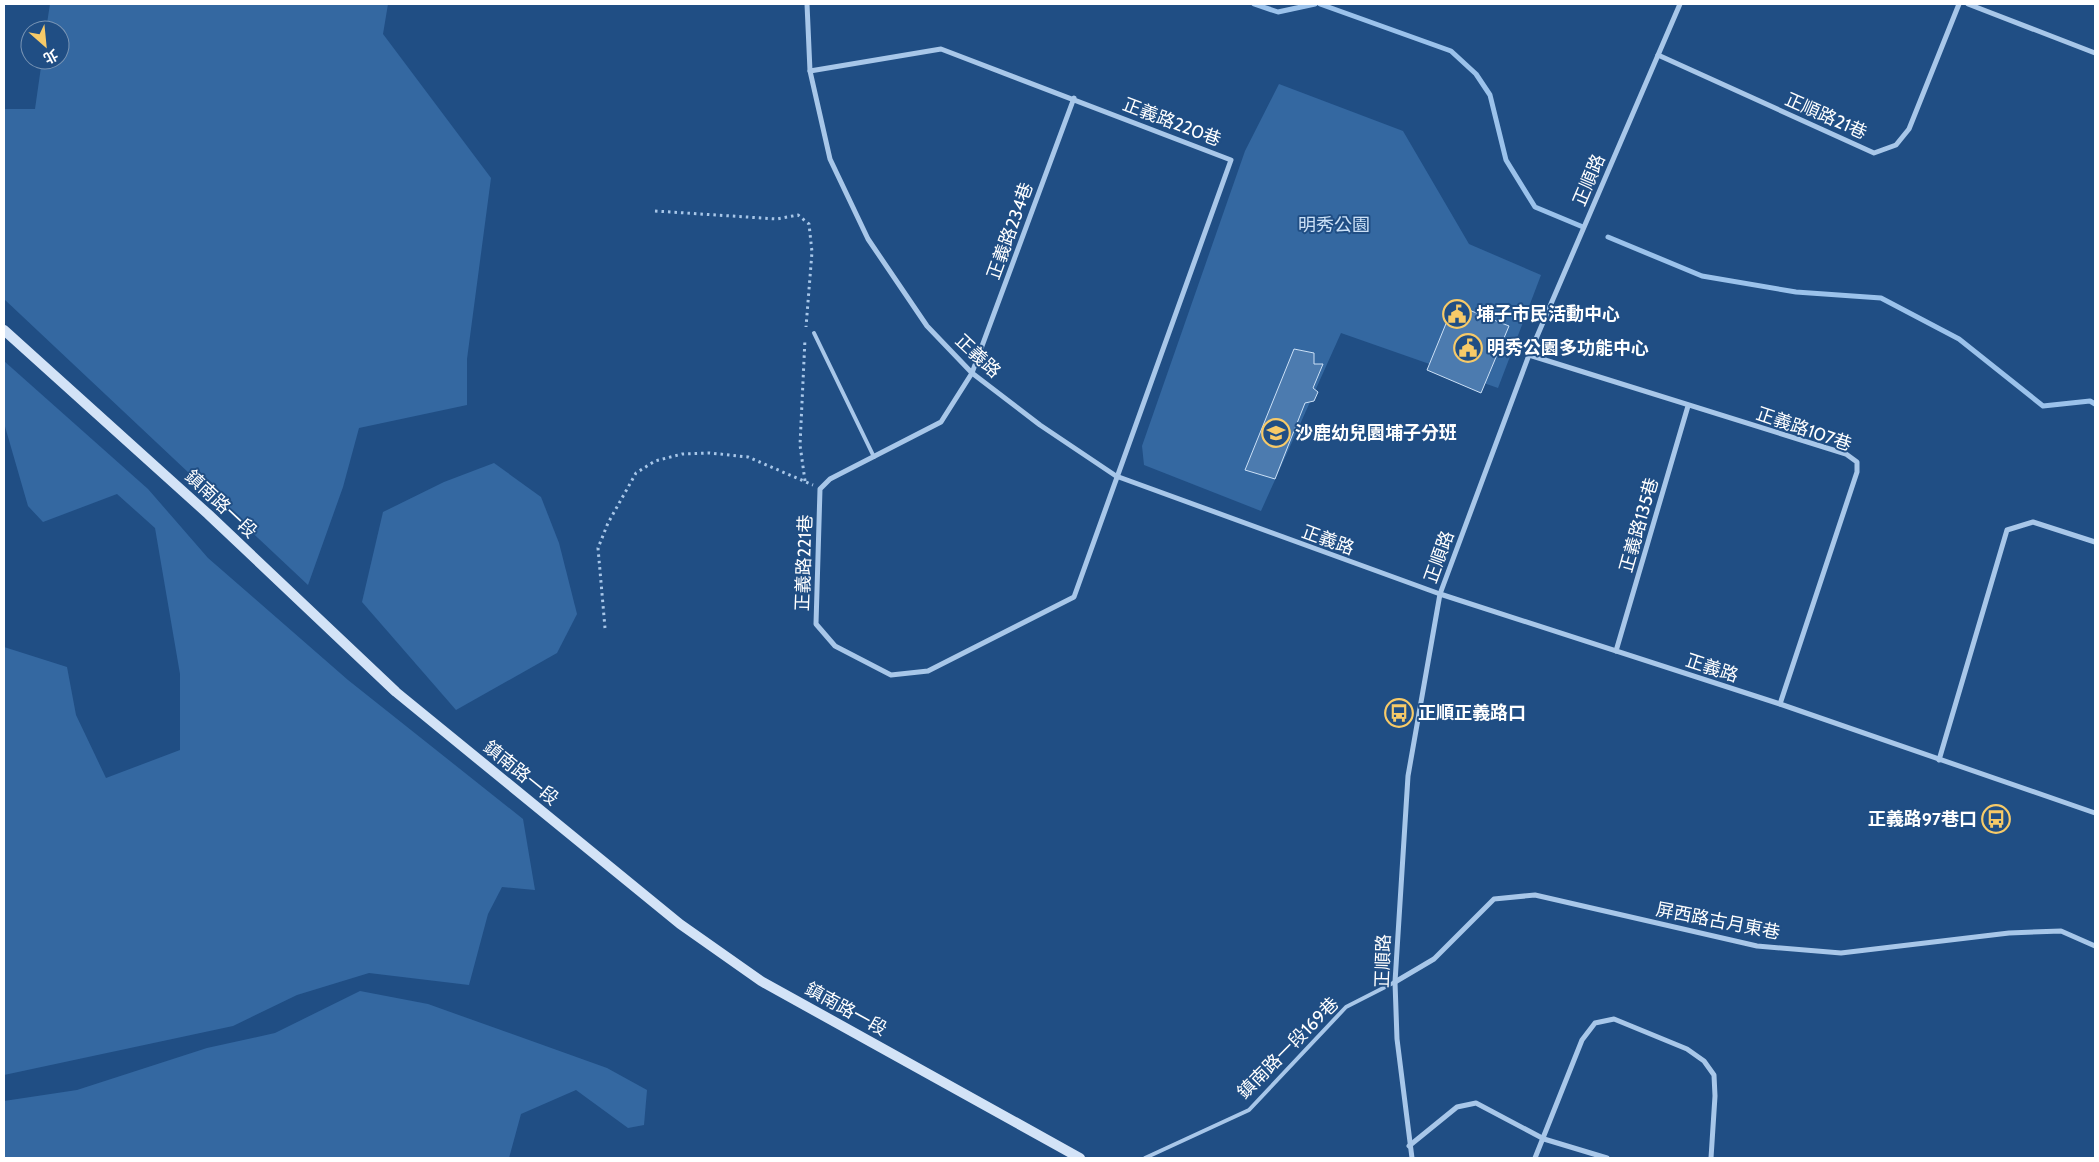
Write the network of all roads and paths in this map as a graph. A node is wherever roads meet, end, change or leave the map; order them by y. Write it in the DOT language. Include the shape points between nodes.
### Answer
graph roads {
  1 [pos="807,4"];
  2 [pos="1680,4"];
  3 [pos="1959,4"];
  4 [pos="1968,4"];
  5 [pos="2095,53"];
  6 [pos="1658,55"];
  7 [pos="810,71"];
  8 [pos="1074,98"];
  9 [pos="655,211"];
  10 [pos="4,330"];
  11 [pos="814,334"];
  12 [pos="1529,355"];
  13 [pos="972,373"];
  14 [pos="1688,406"];
  15 [pos="874,457"];
  16 [pos="1116,476"];
  17 [pos="805,481"];
  18 [pos="820,489"];
  19 [pos="2095,542"];
  20 [pos="1440,594"];
  21 [pos="605,628"];
  22 [pos="1616,651"];
  23 [pos="1780,704"];
  24 [pos="1939,760"];
  25 [pos="2095,813"];
  26 [pos="2095,946"];
  27 [pos="1395,982"];
  28 [pos="1544,1139"];
  29 [pos="1409,1146"];
  30 [pos="1080,1158"];
  31 [pos="1145,1158"];
  32 [pos="1412,1158"];
  33 [pos="1535,1158"];
  34 [pos="1607,1158"];
  35 [pos="1710,1158"];
  1 -- 7 [label="street, 正義路"];
  2 -- 6 [label="street, 正順路"];
  3 -- 6 [label="street, 正順路21巷" via="1909,129 1896,145 1874,153"];
  4 -- 5 [label="street"];
  6 -- 12 [label="street, 正順路"];
  7 -- 8 [label="street, 正義路220巷" via="941,49"];
  7 -- 13 [label="street, 正義路" via="830,159 868,239 927,326"];
  8 -- 13 [label="street, 正義路234巷"];
  8 -- 16 [label="street, 正義路220巷" via="1231,160"];
  9 -- 17 [label="path" via="777,219 798,215 809,224 812,252 800,445"];
  10 -- 30 [label="street, 鎮南路一段" via="208,514 396,692 680,924 761,981"];
  11 -- 15 [label="lane"];
  12 -- 14 [label="street, 正義路107巷"];
  12 -- 20 [label="street, 正順路"];
  13 -- 15 [label="street" via="941,422"];
  13 -- 16 [label="street, 正義路" via="1040,425"];
  14 -- 22 [label="street, 正義路135巷"];
  14 -- 23 [label="street, 正義路107巷" via="1846,454 1857,462"];
  15 -- 18 [label="street" via="830,479"];
  16 -- 18 [label="street, 正義路221巷" via="1074,597 928,671 891,675 835,646 816,624"];
  16 -- 20 [label="street, 正義路"];
  17 -- 18 [label="path"];
  17 -- 21 [label="path" via="748,457 710,453 682,454 655,462 636,473 598,548"];
  19 -- 24 [label="street" via="2033,522 2007,530"];
  20 -- 22 [label="street, 正義路"];
  20 -- 27 [label="street, 正順路" via="1408,776"];
  22 -- 23 [label="street, 正義路"];
  23 -- 24 [label="street, 正義路"];
  24 -- 25 [label="street, 正義路"];
  26 -- 27 [label="street, 屏西路古月東巷" via="2062,931 2009,933 1841,952 1757,946 1535,895 1494,899 1434,959"];
  27 -- 29 [label="street, 正順路" via="1397,1039"];
  27 -- 31 [label="lane, 鎮南路一段169巷" via="1346,1007 1249,1110"];
  28 -- 29 [label="street" via="1476,1102 1457,1107"];
  28 -- 33 [label="street"];
  28 -- 34 [label="street"];
  28 -- 35 [label="street" via="1582,1040 1595,1023 1614,1020 1688,1048 1704,1061 1714,1075"];
  29 -- 32 [label="street, 正順路"];
}
